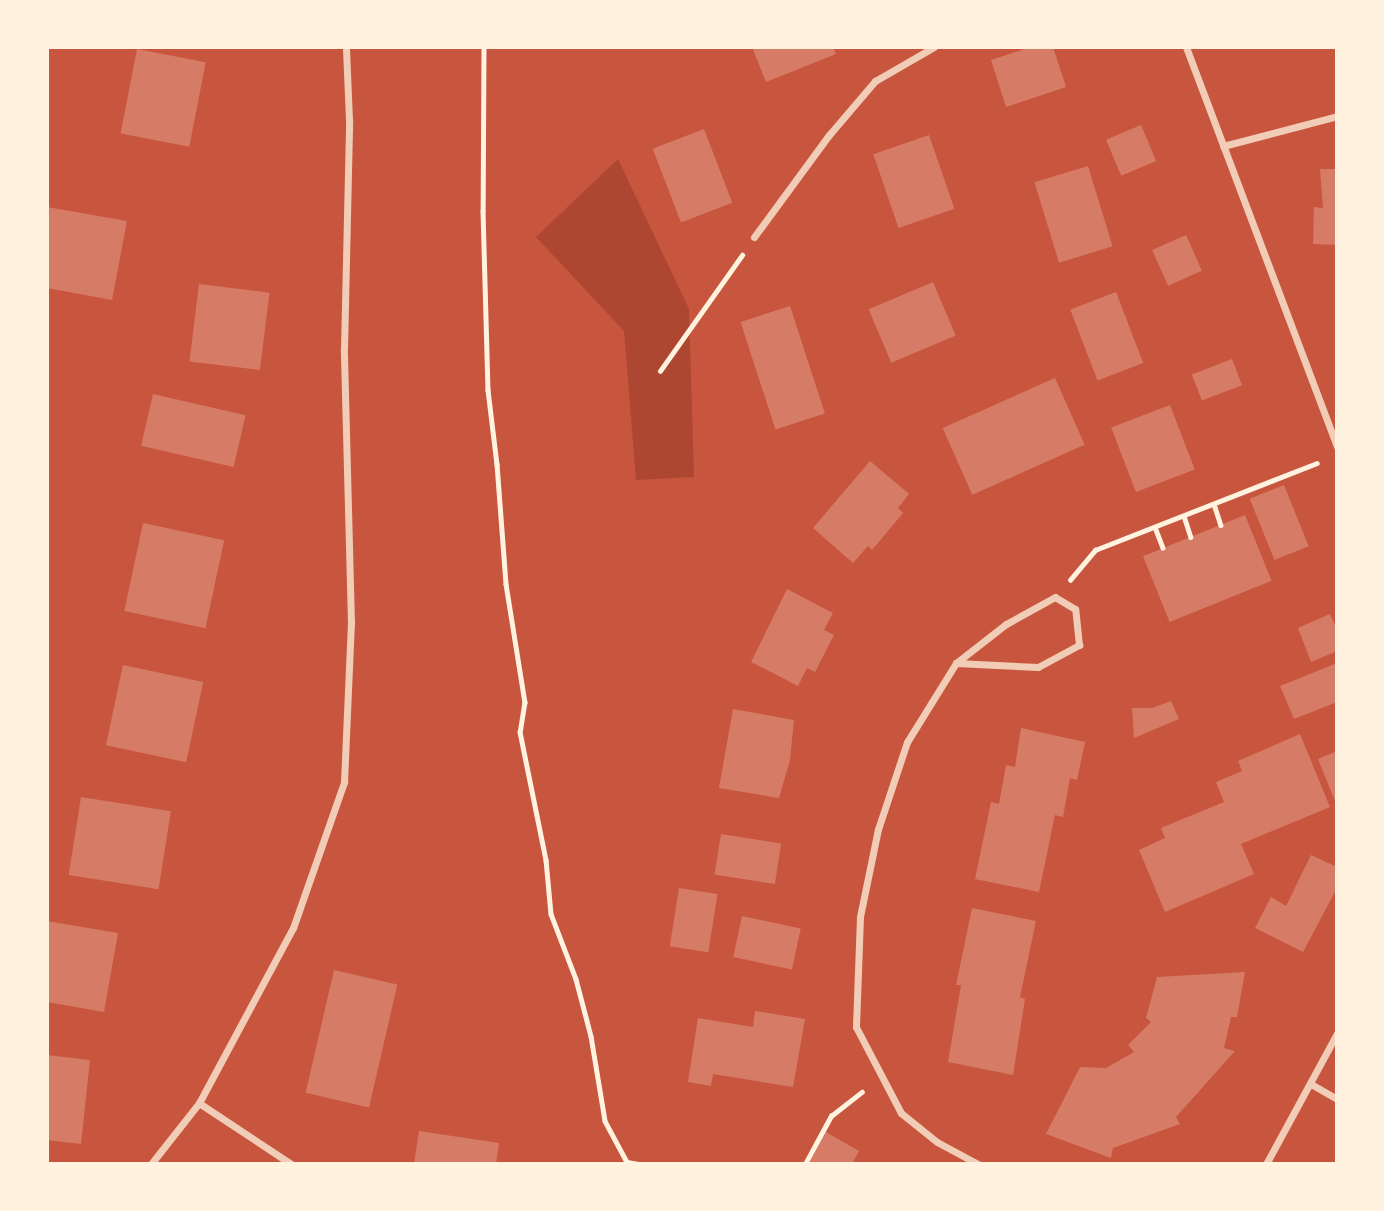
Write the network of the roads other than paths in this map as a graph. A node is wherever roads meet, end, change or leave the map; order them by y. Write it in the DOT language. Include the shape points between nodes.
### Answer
graph roads {
  1 [pos="346,47"];
  2 [pos="934,47"];
  3 [pos="1186,47"];
  4 [pos="1337,116"];
  5 [pos="1223,146"];
  6 [pos="754,237"];
  7 [pos="1337,447"];
  8 [pos="956,663"];
  9 [pos="1337,1033"];
  10 [pos="1311,1084"];
  11 [pos="1337,1099"];
  12 [pos="199,1103"];
  13 [pos="151,1164"];
  14 [pos="291,1164"];
  15 [pos="978,1164"];
  16 [pos="1266,1164"];
  1 -- 12 [label="street" via="344,349 351,623 344,782 293,928"];
  2 -- 6 [label="street" via="875,81"];
  3 -- 5 [label="street"];
  4 -- 5 [label="street"];
  5 -- 7 [label="street"];
  8 -- 8 [label="street" via="1038,667 1079,645 1074,609 1055,597 1006,624"];
  8 -- 15 [label="street" via="907,742 878,829 860,917 856,1027 901,1113 937,1142"];
  9 -- 10 [label="street"];
  10 -- 11 [label="street"];
  10 -- 16 [label="street"];
  12 -- 13 [label="street"];
  12 -- 14 [label="street"];
}
